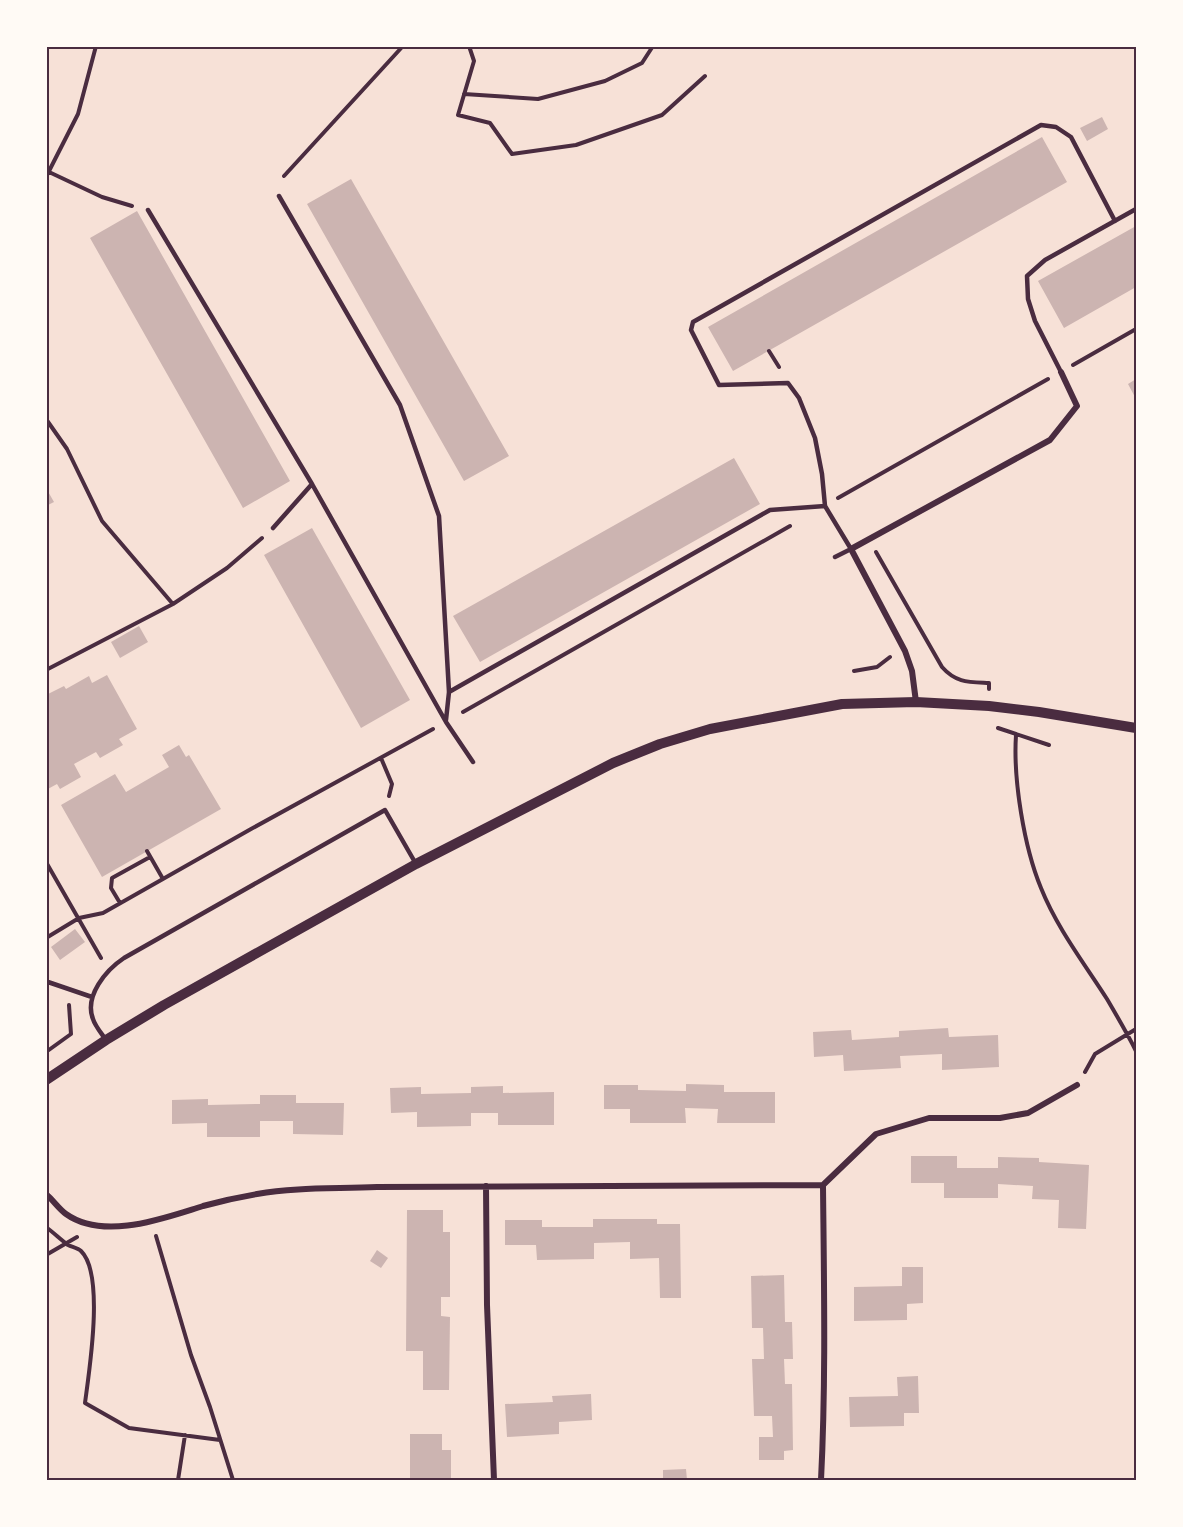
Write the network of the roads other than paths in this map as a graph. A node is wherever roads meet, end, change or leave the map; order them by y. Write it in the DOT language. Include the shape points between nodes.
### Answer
graph roads {
  1 [pos="279,196"];
  2 [pos="1137,209"];
  3 [pos="148,210"];
  4 [pos="1115,221"];
  5 [pos="1061,372"];
  6 [pos="312,484"];
  7 [pos="825,506"];
  8 [pos="273,528"];
  9 [pos="851,549"];
  10 [pos="835,557"];
  11 [pos="449,692"];
  12 [pos="916,702"];
  13 [pos="446,722"];
  14 [pos="1137,728"];
  15 [pos="473,762"];
  16 [pos="416,864"];
  17 [pos="48,982"];
  18 [pos="92,997"];
  19 [pos="106,1040"];
  20 [pos="46,1080"];
  21 [pos="1077,1085"];
  22 [pos="823,1185"];
  23 [pos="486,1186"];
  24 [pos="46,1194"];
  25 [pos="494,1480"];
  26 [pos="821,1480"];
  1 -- 11 [label="lane" via="400,405 439,516"];
  2 -- 4 [label="lane"];
  3 -- 6 [label="lane"];
  4 -- 5 [label="lane" via="1045,260 1027,276 1028,299 1035,321"];
  4 -- 7 [label="lane" via="1071,137 1056,127 1041,125 693,322 691,330 719,385 788,383 800,398 815,438"];
  5 -- 9 [label="street" via="1077,406 1050,440"];
  6 -- 8 [label="lane"];
  6 -- 13 [label="lane"];
  7 -- 9 [label="lane"];
  7 -- 11 [label="lane" via="770,510"];
  9 -- 10 [label="lane"];
  9 -- 12 [label="street" via="905,651"];
  11 -- 13 [label="lane"];
  12 -- 14 [label="street" via="989,706"];
  12 -- 16 [label="street" via="832,706 710,729 660,744 612,763"];
  13 -- 15 [label="lane"];
  16 -- 18 [label="lane" via="385,810 124,958 108,969"];
  16 -- 19 [label="street"];
  17 -- 18 [label="lane"];
  18 -- 19 [label="lane" via="92,1018"];
  19 -- 20 [label="street"];
  21 -- 22 [label="street" via="1028,1113 1000,1118 929,1118 876,1134"];
  22 -- 23 [label="street"];
  22 -- 26 [label="street"];
  23 -- 24 [label="street" via="260,1193 122,1227 95,1226 66,1215"];
  23 -- 25 [label="street"];
}
